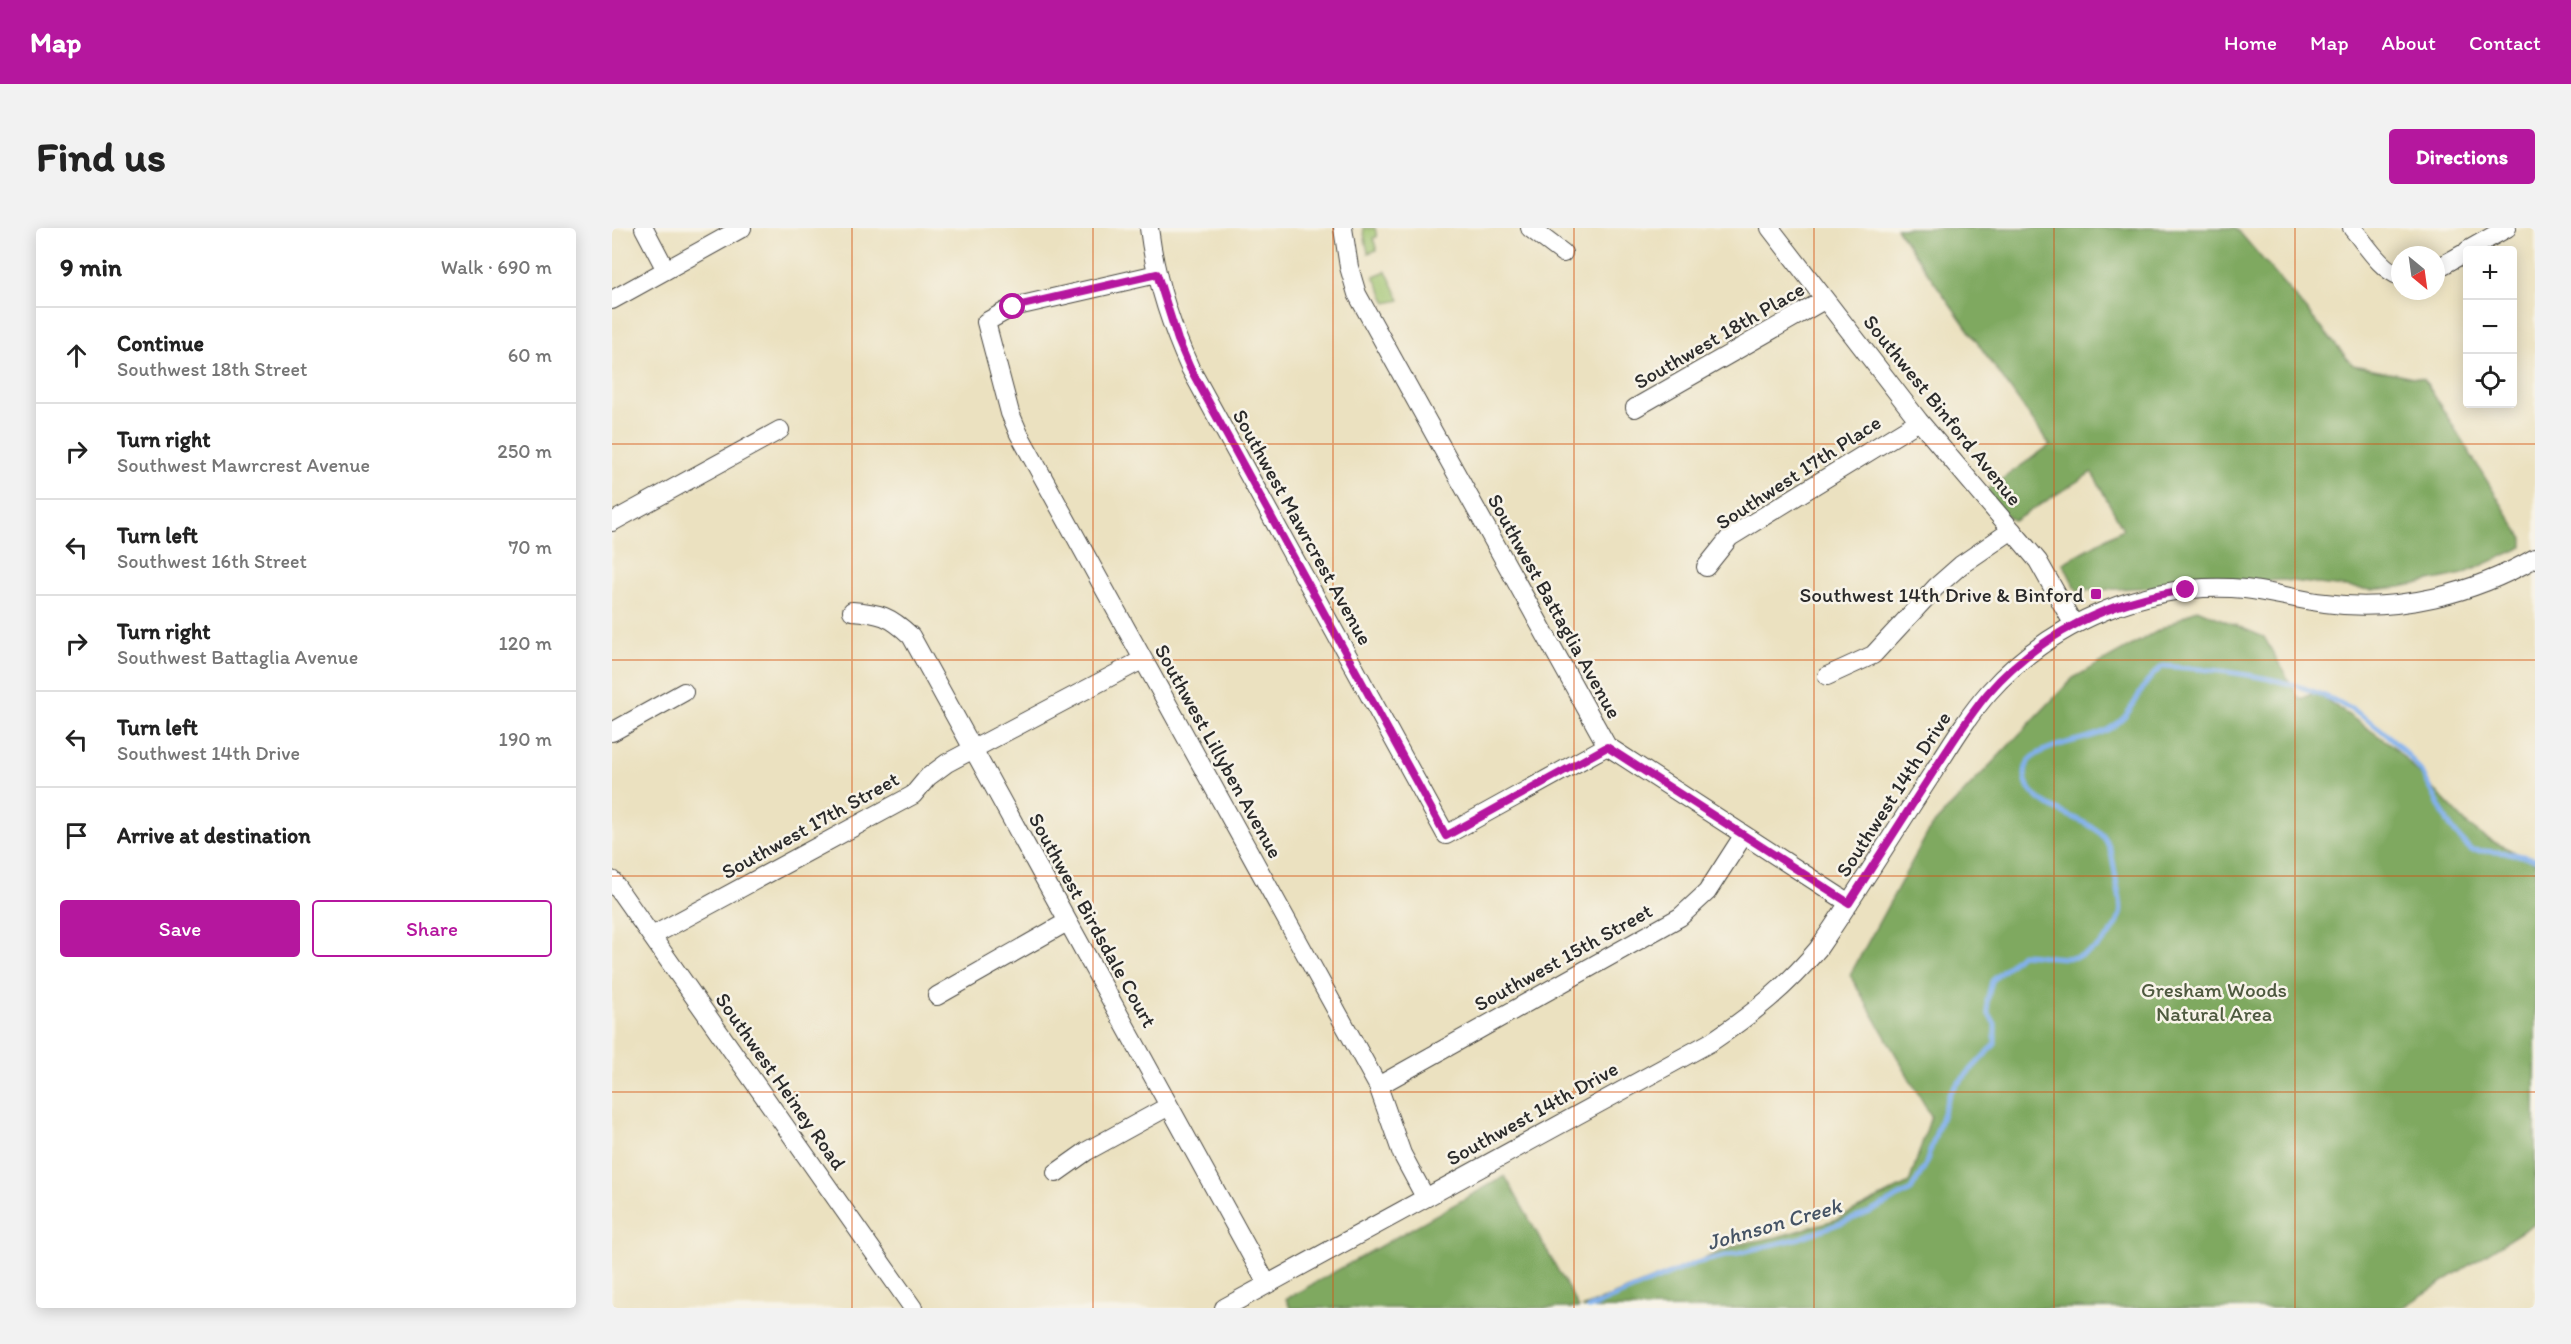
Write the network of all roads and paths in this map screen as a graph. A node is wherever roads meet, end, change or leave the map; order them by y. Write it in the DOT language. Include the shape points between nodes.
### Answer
graph roads {
  1 [pos="644,228"];
  2 [pos="742,228"];
  3 [pos="1149,228"];
  4 [pos="1343,228"];
  5 [pos="1530,228"];
  6 [pos="1770,228"];
  7 [pos="2352,228"];
  8 [pos="2507,228"];
  9 [pos="2476,246"];
  10 [pos="1563,252"];
  11 [pos="2463,254"];
  12 [pos="2445,264"];
  13 [pos="666,270"];
  14 [pos="2391,272"];
  15 [pos="1157,274"];
  16 [pos="612,300"];
  17 [pos="1824,300"];
  18 [pos="1635,408"];
  19 [pos="1919,422"];
  20 [pos="780,430"];
  21 [pos="612,522"];
  22 [pos="2012,530"];
  23 [pos="2535,558"];
  24 [pos="1706,567"];
  25 [pos="852,611"];
  26 [pos="2074,625"];
  27 [pos="1142,660"];
  28 [pos="1827,676"];
  29 [pos="684,692"];
  30 [pos="612,732"];
  31 [pos="1607,747"];
  32 [pos="974,749"];
  33 [pos="1743,836"];
  34 [pos="612,880"];
  35 [pos="1849,903"];
  36 [pos="1067,922"];
  37 [pos="652,936"];
  38 [pos="937,996"];
  39 [pos="1378,1086"];
  40 [pos="1169,1106"];
  41 [pos="1056,1173"];
  42 [pos="1425,1197"];
  43 [pos="1267,1284"];
  44 [pos="913,1308"];
  45 [pos="1224,1308"];
  1 -- 13 [label="street"];
  2 -- 13 [label="street"];
  3 -- 15 [label="street, Southwest Mawrcrest Avenue"];
  4 -- 31 [label="street, Southwest Battaglia Avenue" via="1357,294"];
  5 -- 10 [label="street"];
  6 -- 17 [label="street, Southwest Binford Avenue"];
  7 -- 14 [label="street"];
  8 -- 9 [label="street"];
  11 -- 12 [label="street"];
  13 -- 16 [label="street"];
  15 -- 27 [label="street, Southwest Lillyben Avenue" via="1013,307 986,322 1019,434"];
  15 -- 31 [label="street, Southwest Mawrcrest Avenue" via="1190,368 1446,836"];
  17 -- 18 [label="street, Southwest 18th Place"];
  17 -- 19 [label="street, Southwest Binford Avenue"];
  19 -- 22 [label="street, Southwest Binford Avenue"];
  19 -- 24 [label="street, Southwest 17th Place" via="1730,537"];
  20 -- 21 [label="street"];
  22 -- 26 [label="street, Southwest Binford Avenue" via="2038,561"];
  22 -- 28 [label="street" via="1936,586 1873,655"];
  23 -- 26 [label="street, Southwest 14th Drive" via="2477,585 2414,601 2348,605 2244,589 2186,590 2122,604"];
  25 -- 32 [label="street, Southwest Birdsdale Court" via="879,613 911,636"];
  26 -- 35 [label="street, Southwest 14th Drive" via="2027,656 1978,705"];
  27 -- 32 [label="street, Southwest 17th Street"];
  27 -- 39 [label="street, Southwest Lillyben Avenue"];
  29 -- 30 [label="street"];
  31 -- 33 [label="street, Southwest Battaglia Avenue"];
  32 -- 36 [label="street, Southwest Birdsdale Court"];
  32 -- 37 [label="street, Southwest 17th Street" via="928,777 913,795"];
  33 -- 35 [label="street, Southwest Battaglia Avenue"];
  33 -- 39 [label="street, Southwest 15th Street" via="1707,892 1680,917"];
  34 -- 37 [label="street, Southwest Heiney Road"];
  35 -- 42 [label="street, Southwest 14th Drive" via="1804,966 1754,1013 1711,1042"];
  36 -- 38 [label="street"];
  36 -- 40 [label="street, Southwest Birdsdale Court"];
  37 -- 44 [label="street, Southwest Heiney Road"];
  39 -- 42 [label="street, Southwest Lillyben Avenue" via="1402,1154"];
  40 -- 41 [label="street"];
  40 -- 43 [label="street, Southwest Birdsdale Court"];
  42 -- 43 [label="street, Southwest 14th Drive"];
  43 -- 45 [label="street, Southwest 14th Drive"];
}
